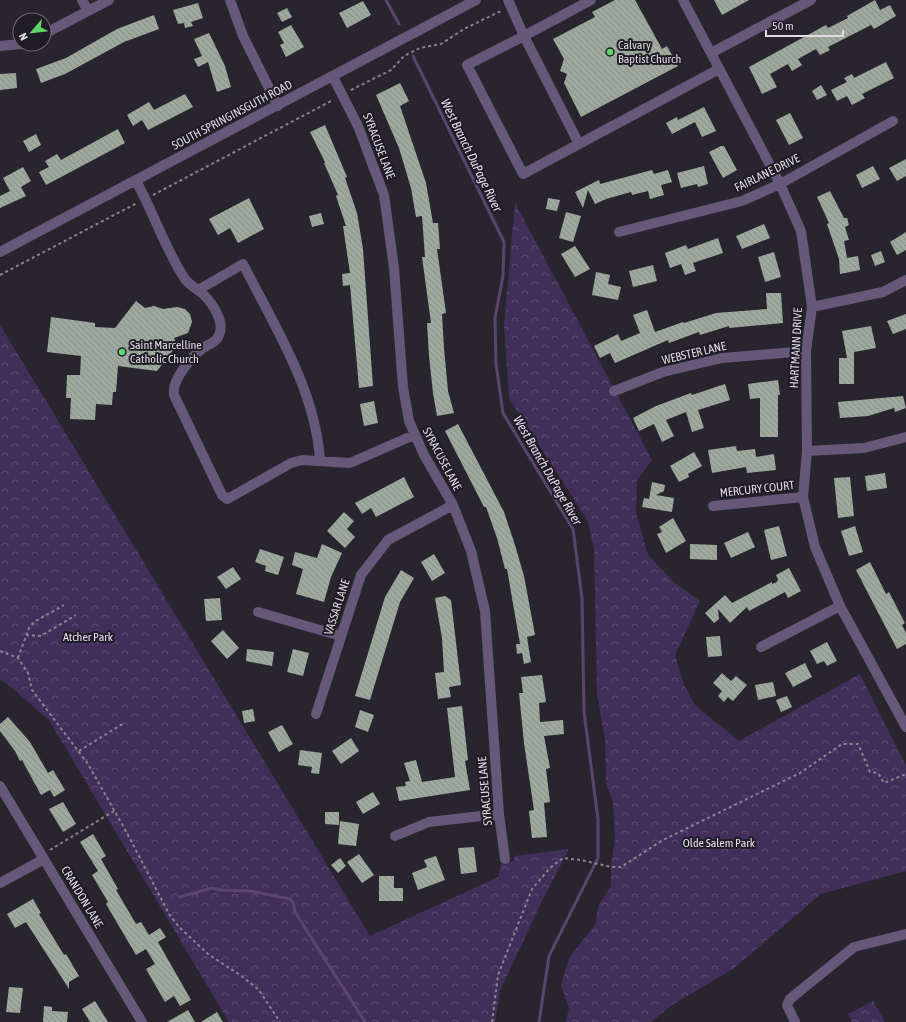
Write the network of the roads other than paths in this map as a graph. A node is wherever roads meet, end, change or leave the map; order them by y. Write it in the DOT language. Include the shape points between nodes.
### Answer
graph roads {
  1 [pos="82,0"];
  2 [pos="109,0"];
  3 [pos="230,0"];
  4 [pos="476,0"];
  5 [pos="591,0"];
  6 [pos="683,0"];
  7 [pos="811,0"];
  8 [pos="510,3"];
  9 [pos="88,11"];
  10 [pos="52,30"];
  11 [pos="524,36"];
  12 [pos="12,45"];
  13 [pos="0,46"];
  14 [pos="711,53"];
  15 [pos="719,69"];
  16 [pos="333,77"];
  17 [pos="278,106"];
  18 [pos="893,121"];
  19 [pos="579,144"];
  20 [pos="136,181"];
  21 [pos="780,184"];
  22 [pos="619,232"];
  23 [pos="0,252"];
  24 [pos="906,280"];
  25 [pos="198,290"];
  26 [pos="812,307"];
  27 [pos="806,351"];
  28 [pos="614,392"];
  29 [pos="414,435"];
  30 [pos="906,438"];
  31 [pos="807,450"];
  32 [pos="320,460"];
  33 [pos="803,497"];
  34 [pos="452,505"];
  35 [pos="713,506"];
  36 [pos="840,606"];
  37 [pos="258,612"];
  38 [pos="341,636"];
  39 [pos="761,647"];
  40 [pos="316,714"];
  41 [pos="906,727"];
  42 [pos="0,786"];
  43 [pos="499,814"];
  44 [pos="395,836"];
  45 [pos="46,855"];
  46 [pos="505,859"];
  47 [pos="0,883"];
  48 [pos="906,934"];
  49 [pos="142,1022"];
  50 [pos="795,1022"];
  1 -- 9 [label="street"];
  2 -- 9 [label="street"];
  3 -- 17 [label="street" via="243,36"];
  4 -- 16 [label="street, SOUTH SPRINGINSGUTH ROAD"];
  5 -- 11 [label="street"];
  6 -- 14 [label="street, HARTMANN DRIVE"];
  7 -- 14 [label="street"];
  8 -- 11 [label="street"];
  9 -- 10 [label="street"];
  11 -- 19 [label="street"];
  11 -- 19 [label="street" via="467,64 523,174"];
  12 -- 13 [label="street"];
  14 -- 15 [label="street, HARTMANN DRIVE"];
  15 -- 19 [label="street"];
  15 -- 21 [label="street, HARTMANN DRIVE"];
  16 -- 17 [label="street, SOUTH SPRINGINSGUTH ROAD"];
  16 -- 29 [label="street, SYRACUSE LANE" via="367,148 384,195 394,268 405,405"];
  17 -- 20 [label="street, SOUTH SPRINGINSGUTH ROAD"];
  18 -- 21 [label="street, FAIRLANE DRIVE"];
  20 -- 23 [label="street, SOUTH SPRINGINSGUTH ROAD"];
  20 -- 25 [label="street" via="180,270 186,280"];
  21 -- 22 [label="street, FAIRLANE DRIVE" via="742,201"];
  21 -- 26 [label="street, HARTMANN DRIVE" via="801,231"];
  24 -- 26 [label="street" via="882,292"];
  25 -- 32 [label="street" via="243,264 307,394 319,439"];
  25 -- 32 [label="street" via="219,318 219,336 202,349 180,374 172,388 222,495 227,499 291,463"];
  26 -- 27 [label="street, HARTMANN DRIVE"];
  27 -- 28 [label="street, WEBSTER LANE" via="722,358 662,372"];
  27 -- 31 [label="street, HARTMANN DRIVE"];
  29 -- 32 [label="street" via="350,463"];
  29 -- 34 [label="street, SYRACUSE LANE"];
  30 -- 31 [label="street" via="864,448"];
  31 -- 33 [label="street, HARTMANN DRIVE"];
  33 -- 35 [label="street, MERCURY COURT"];
  33 -- 36 [label="street, HARTMANN DRIVE" via="815,547"];
  34 -- 38 [label="street, VASSAR LANE" via="388,540 360,575"];
  34 -- 43 [label="street, SYRACUSE LANE" via="471,551 485,611"];
  36 -- 39 [label="street"];
  36 -- 41 [label="street, HARTMANN DRIVE"];
  37 -- 38 [label="street"];
  38 -- 40 [label="street, VASSAR LANE"];
  42 -- 45 [label="street, CRANDON LANE"];
  43 -- 44 [label="street" via="429,822"];
  43 -- 46 [label="street, SYRACUSE LANE"];
  45 -- 47 [label="street"];
  45 -- 49 [label="street, CRANDON LANE"];
  48 -- 50 [label="street" via="854,947 790,999 787,1005"];
}
